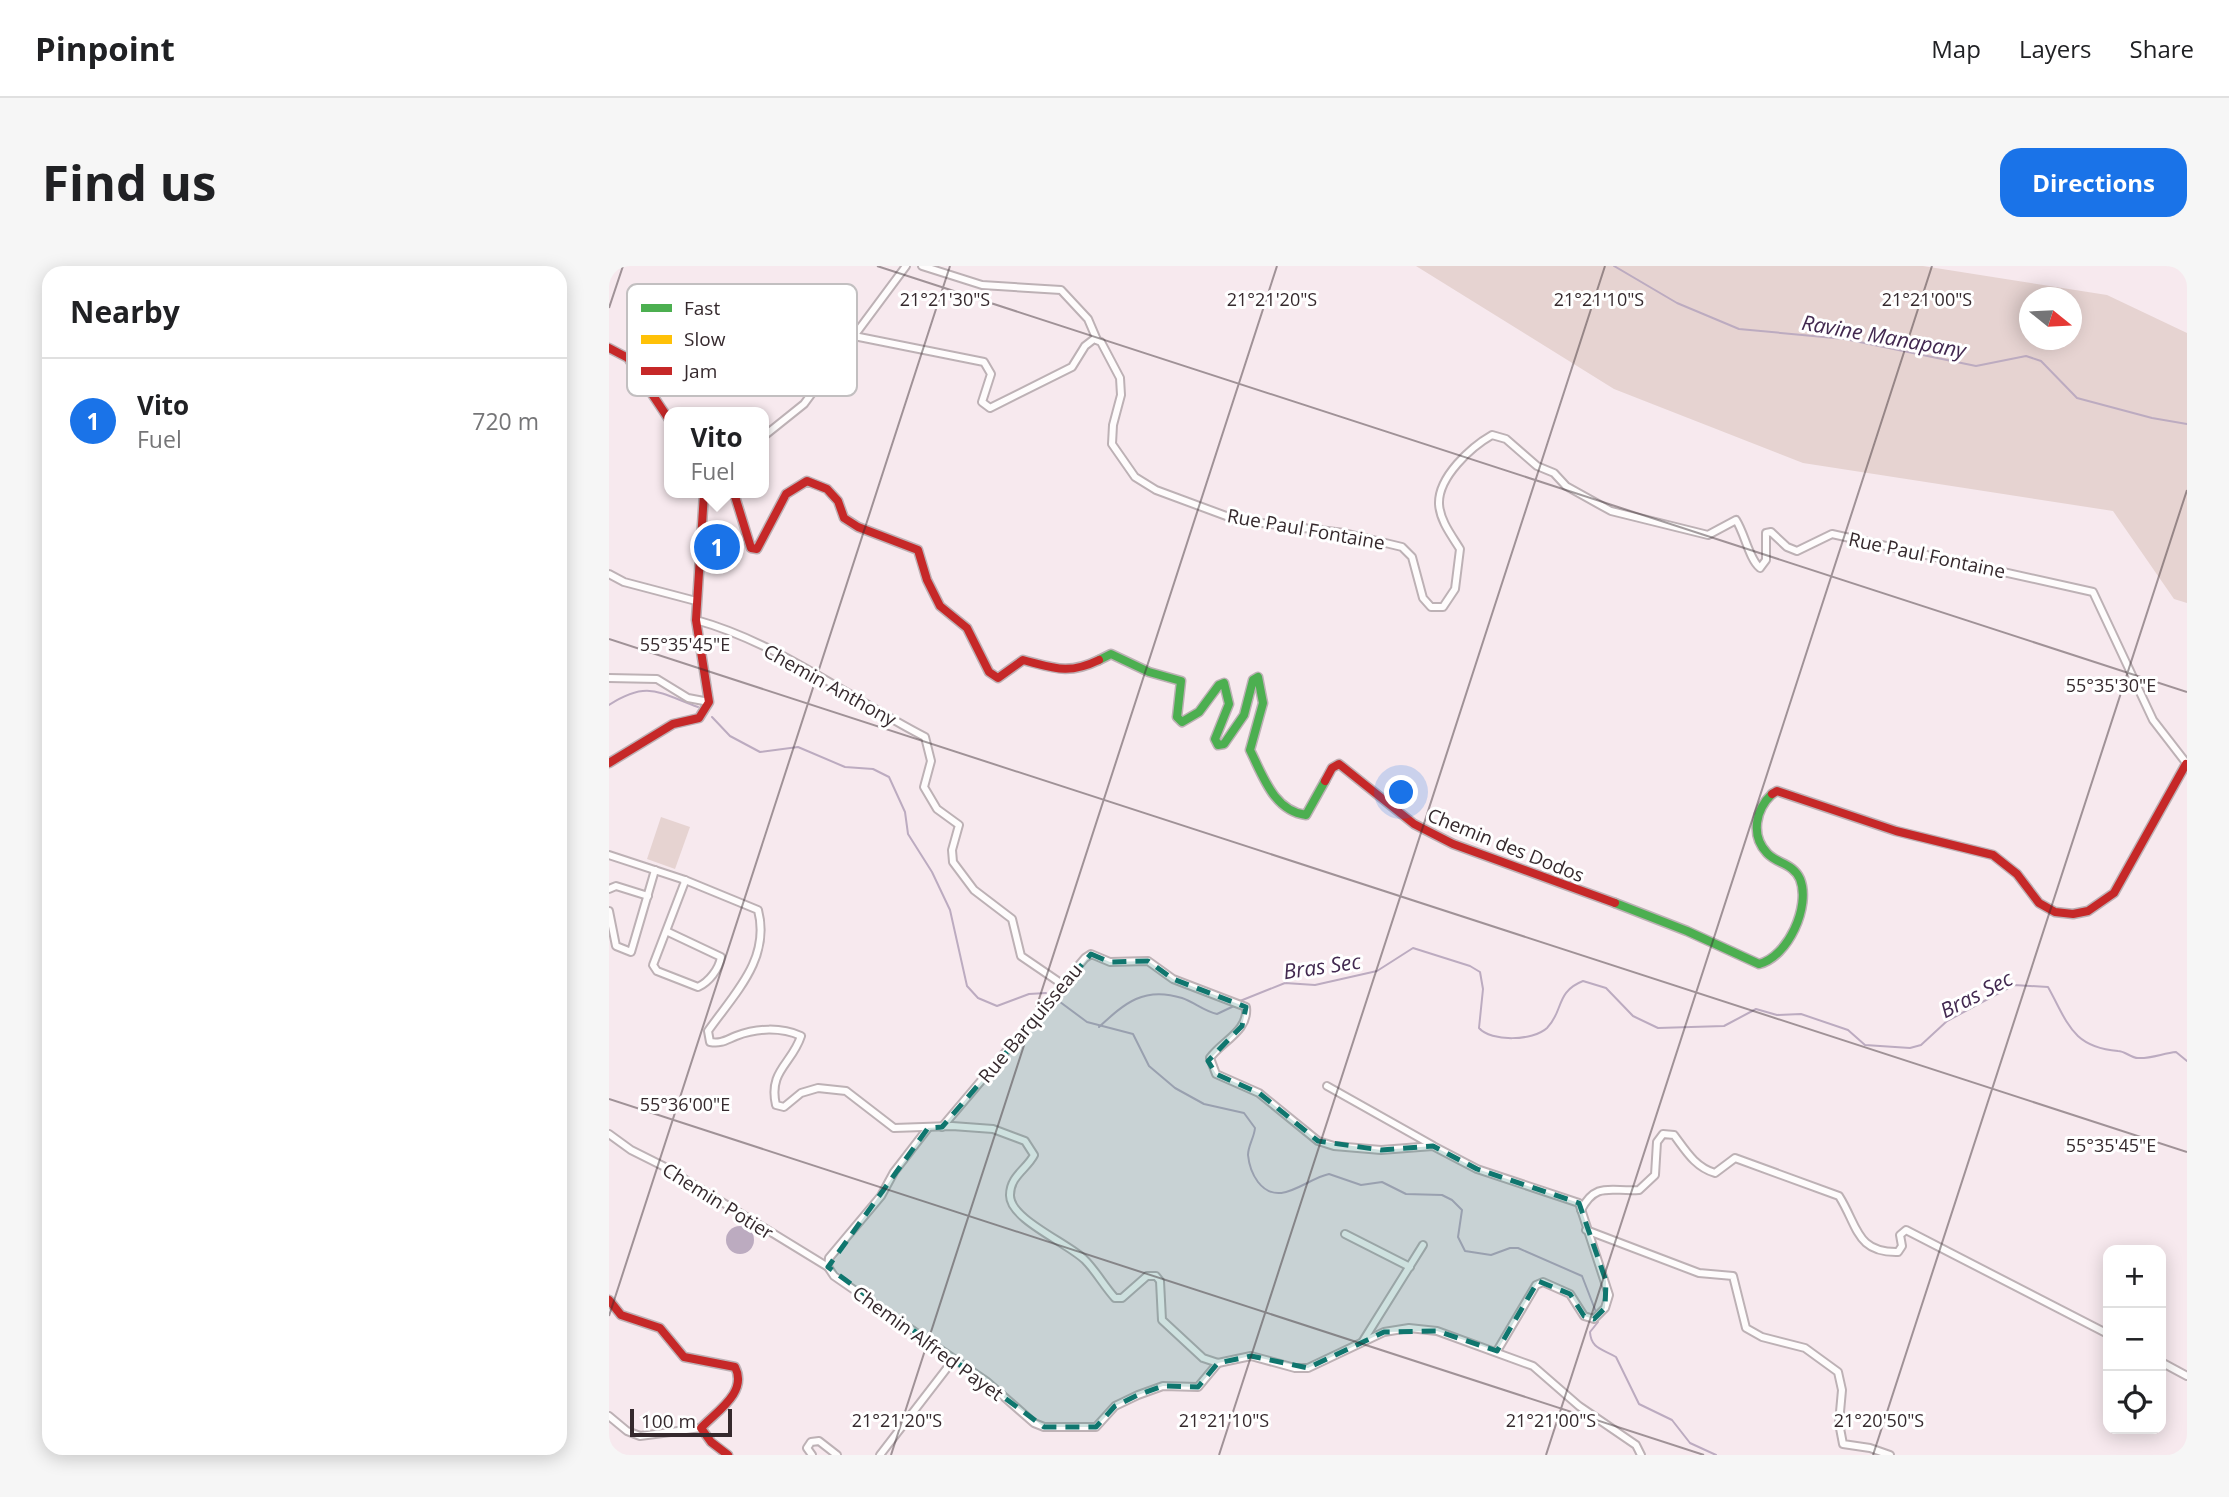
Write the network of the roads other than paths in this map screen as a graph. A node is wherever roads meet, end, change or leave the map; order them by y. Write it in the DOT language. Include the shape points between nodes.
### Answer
graph roads {
  1 [pos="906,266"];
  2 [pos="922,266"];
  3 [pos="857,332"];
  4 [pos="857,337"];
  5 [pos="1097,340"];
  6 [pos="609,348"];
  7 [pos="627,357"];
  8 [pos="653,396"];
  9 [pos="810,396"];
  10 [pos="664,412"];
  11 [pos="769,432"];
  12 [pos="705,498"];
  13 [pos="736,498"];
  14 [pos="609,574"];
  15 [pos="697,601"];
  16 [pos="696,620"];
  17 [pos="609,678"];
  18 [pos="709,702"];
  19 [pos="609,763"];
  20 [pos="2187,764"];
  21 [pos="609,855"];
  22 [pos="655,870"];
  23 [pos="685,880"];
  24 [pos="609,889"];
  25 [pos="648,896"];
  26 [pos="609,911"];
  27 [pos="666,931"];
  28 [pos="1062,984"];
  29 [pos="1327,1086"];
  30 [pos="942,1127"];
  31 [pos="928,1128"];
  32 [pos="609,1134"];
  33 [pos="1433,1146"];
  34 [pos="1581,1210"];
  35 [pos="1586,1230"];
  36 [pos="1345,1234"];
  37 [pos="1423,1245"];
  38 [pos="828,1267"];
  39 [pos="1410,1267"];
  40 [pos="609,1300"];
  41 [pos="2103,1331"];
  42 [pos="1359,1345"];
  43 [pos="1497,1351"];
  44 [pos="954,1359"];
  45 [pos="1218,1363"];
  46 [pos="2166,1365"];
  47 [pos="2187,1376"];
  48 [pos="609,1416"];
  49 [pos="701,1428"];
  50 [pos="728,1455"];
  51 [pos="812,1455"];
  52 [pos="837,1455"];
  53 [pos="880,1455"];
  54 [pos="1641,1455"];
  55 [pos="1890,1455"];
  1 -- 3 [label="street"];
  2 -- 5 [label="street" via="982,285 1061,290 1088,319"];
  4 -- 5 [label="street" via="984,362 991,374 982,402 990,408 1057,377 1072,367 1085,346"];
  5 -- 20 [label="street, Rue Paul Fontaine" via="1120,377 1112,444 1135,477 1156,490 1237,520 1344,533 1402,547 1412,557 1423,598 1431,607 1443,607 1455,589 1460,549 1445,526 1439,503 1444,484 1474,445 1492,435 1506,439 1566,486 1611,511 1708,535 1736,520 1747,537 1752,562 1761,568 1766,560 1766,533 1797,551 1832,534 2093,592 2153,720"];
  6 -- 7 [label="street"];
  8 -- 10 [label="street"];
  9 -- 11 [label="street"];
  12 -- 15 [label="street"];
  13 -- 20 [label="street, Chemin des Dodos" via="751,548 757,549 786,494 807,481 827,489 844,518 858,527 918,550 940,606 967,628 989,671 998,678 1023,660 1066,671 1111,654 1181,681 1177,717 1182,722 1199,712 1224,683 1229,704 1215,739 1224,744 1238,730 1249,707 1253,680 1258,677 1263,684 1261,710 1250,750 1280,802 1299,815 1306,815 1332,768 1339,764 1414,824 1453,844 1687,931 1759,964 1777,955 1791,934 1802,895 1794,870 1765,850 1759,835 1758,810 1777,791 1896,831 1993,855 2017,874 2039,903 2055,912 2073,914 2088,911 2114,893"];
  14 -- 15 [label="street"];
  15 -- 16 [label="street"];
  16 -- 18 [label="street"];
  16 -- 28 [label="street, Chemin Anthony" via="733,631 825,678 925,737 931,761 924,787 937,809 959,825 953,862 974,890 1012,919 1021,956"];
  17 -- 18 [label="street" via="657,679 688,698"];
  18 -- 19 [label="street" via="699,718 673,724"];
  21 -- 22 [label="street"];
  22 -- 23 [label="street"];
  22 -- 25 [label="street"];
  23 -- 27 [label="street"];
  23 -- 31 [label="street" via="746,903 758,910 760,918 758,957 751,974 708,1031 710,1042 720,1044 763,1030 787,1030 801,1036 775,1077 776,1105 784,1107 818,1087 846,1091 894,1128"];
  24 -- 25 [label="street" via="616,886"];
  25 -- 26 [label="street" via="631,952 616,946"];
  27 -- 27 [label="street" via="653,965 657,971 698,987 705,984 721,957"];
  28 -- 30 [label="street, Rue Barquisseau"];
  28 -- 33 [label="street, Rue Barquisseau" via="1091,954 1110,962 1148,961 1173,979 1246,1007 1242,1026 1215,1051 1211,1066 1216,1074 1259,1093 1318,1141 1381,1150"];
  29 -- 33 [label="street"];
  30 -- 31 [label="street"];
  30 -- 45 [label="street" via="993,1129 1025,1140 1034,1155 1015,1176 1009,1195 1014,1210 1086,1260 1115,1298 1122,1298 1147,1276 1156,1276 1162,1320 1203,1358"];
  31 -- 38 [label="street" via="881,1196 829,1258"];
  32 -- 38 [label="street, Chemin Potier"];
  33 -- 34 [label="street" via="1477,1169 1565,1196 1579,1203"];
  34 -- 35 [label="street"];
  34 -- 41 [label="street" via="1596,1190 1639,1190 1655,1175 1657,1142 1663,1134 1674,1135 1705,1170 1715,1173 1735,1158 1839,1196 1868,1247 1878,1253 1898,1252 1900,1235 1906,1230"];
  35 -- 43 [label="street" via="1606,1282 1605,1308 1594,1319 1584,1316 1570,1294 1542,1282 1535,1285"];
  35 -- 55 [label="street" via="1699,1273 1733,1276 1746,1328 1805,1348 1837,1372 1843,1444"];
  36 -- 39 [label="street"];
  37 -- 39 [label="street"];
  38 -- 44 [label="street, Chemin Alfred Payet" via="834,1276"];
  39 -- 42 [label="street"];
  40 -- 49 [label="street" via="621,1315 660,1328 684,1357 735,1367 740,1377 737,1391"];
  42 -- 43 [label="street" via="1384,1332 1409,1328 1437,1331"];
  42 -- 45 [label="street" via="1308,1368 1251,1356"];
  43 -- 54 [label="street" via="1533,1366 1579,1406 1636,1445"];
  44 -- 45 [label="street, Chemin Alfred Payet" via="1044,1427 1096,1426 1115,1406 1138,1395 1163,1386 1198,1387"];
  44 -- 53 [label="street"];
  46 -- 47 [label="street"];
  48 -- 49 [label="street" via="640,1436"];
  49 -- 50 [label="street"];
  51 -- 52 [label="street" via="807,1448 811,1441 819,1441"];
}
